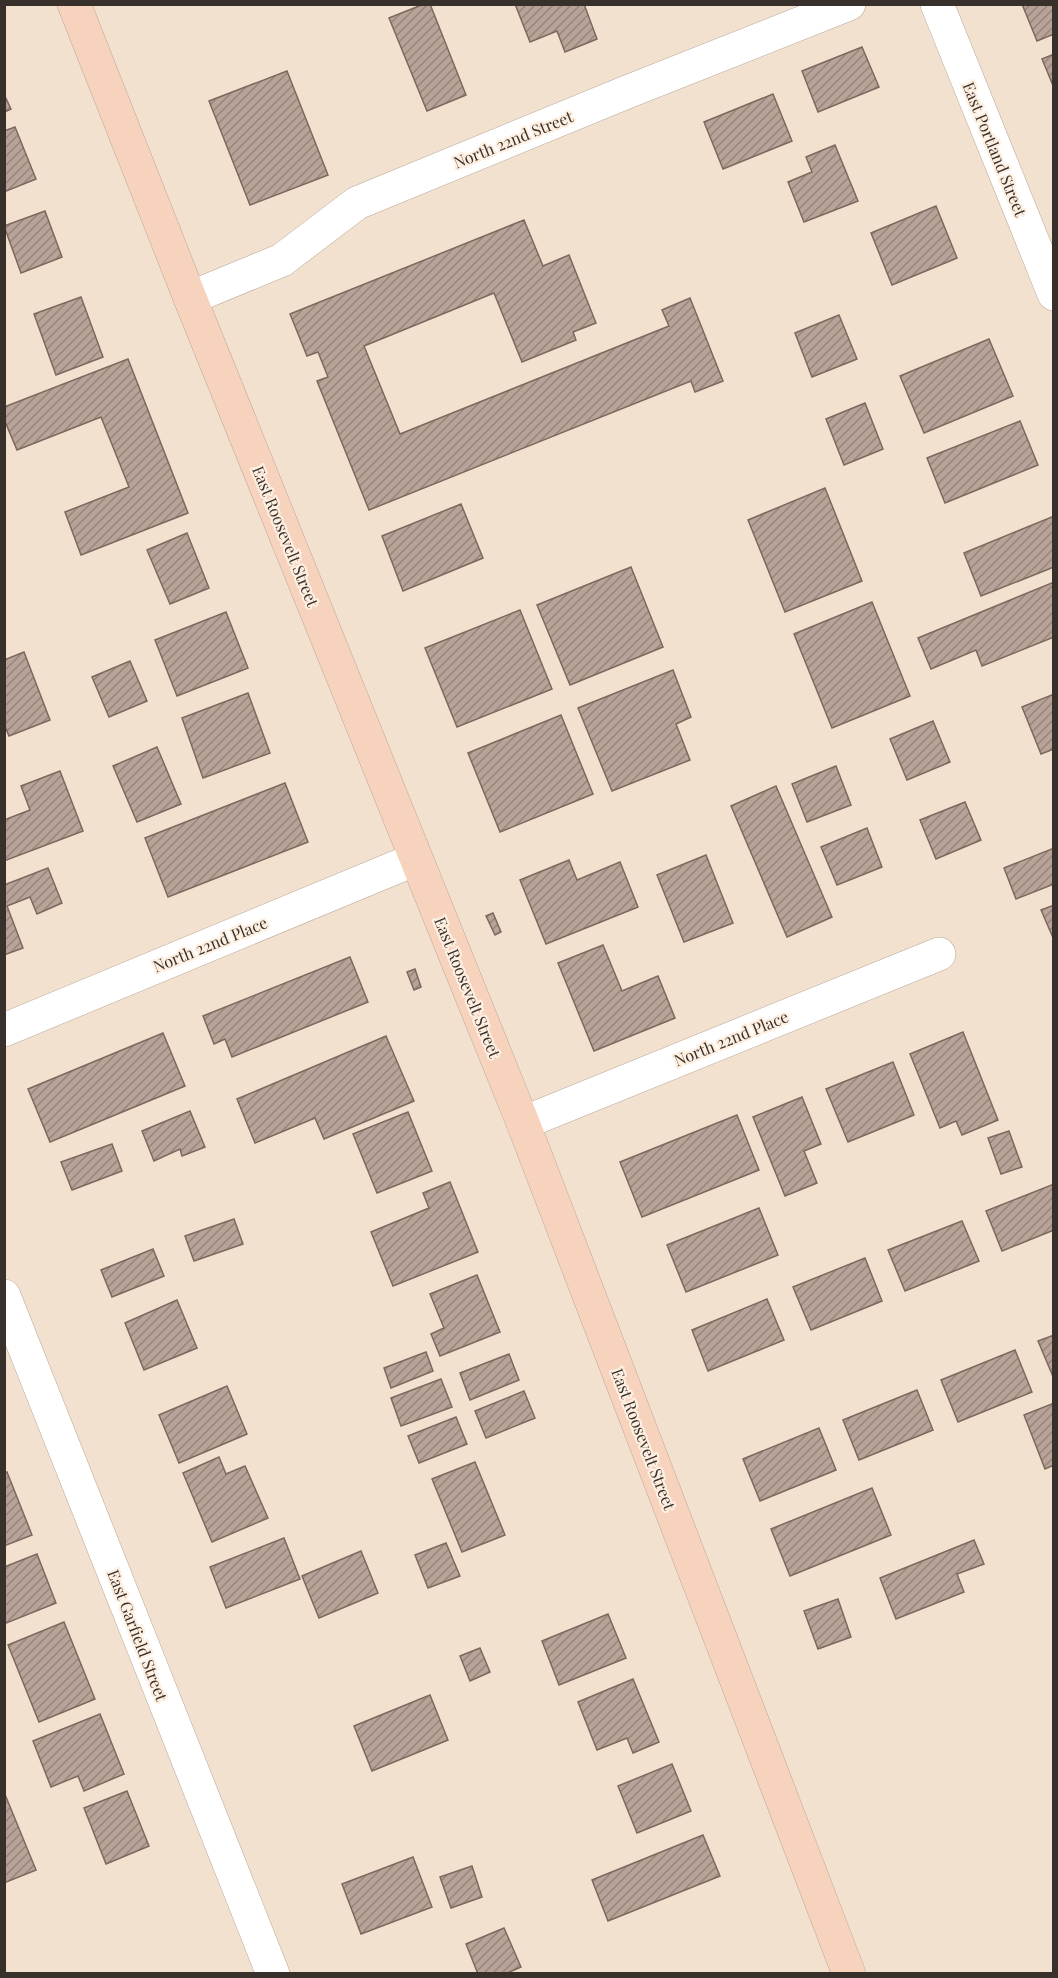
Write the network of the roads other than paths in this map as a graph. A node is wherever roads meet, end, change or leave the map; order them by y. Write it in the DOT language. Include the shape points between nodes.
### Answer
graph roads {
  1 [pos="74,4"];
  2 [pos="849,4"];
  3 [pos="937,4"];
  4 [pos="1053,294"];
  5 [pos="189,298"];
  6 [pos="416,860"];
  7 [pos="939,954"];
  8 [pos="4,1030"];
  9 [pos="523,1123"];
  10 [pos="4,1296"];
  11 [pos="273,1974"];
  12 [pos="849,1974"];
  1 -- 5 [label="street, East Roosevelt Street"];
  2 -- 5 [label="street, North 22nd Street" via="357,203 282,260"];
  3 -- 4 [label="street, East Portland Street"];
  5 -- 6 [label="street, East Roosevelt Street"];
  6 -- 8 [label="street, North 22nd Place"];
  6 -- 9 [label="street, East Roosevelt Street"];
  7 -- 9 [label="street, North 22nd Place"];
  9 -- 12 [label="street, East Roosevelt Street"];
  10 -- 11 [label="street, East Garfield Street"];
}
